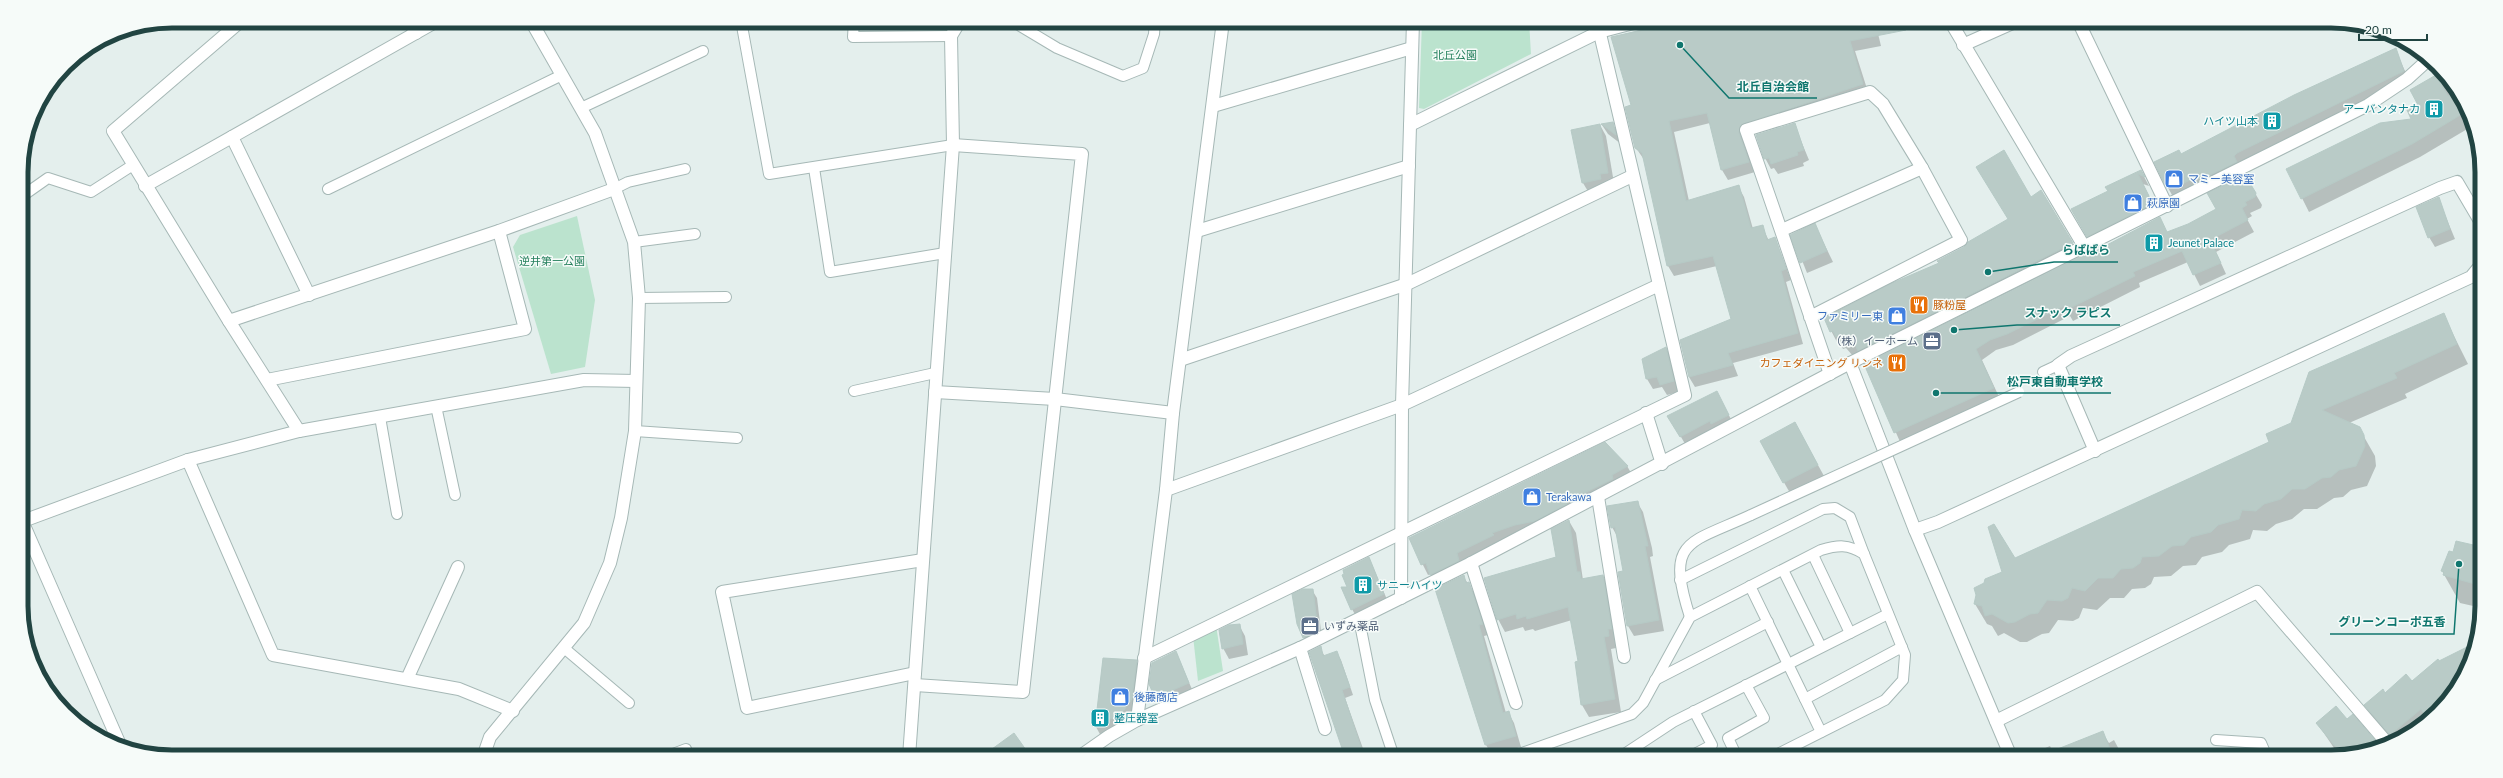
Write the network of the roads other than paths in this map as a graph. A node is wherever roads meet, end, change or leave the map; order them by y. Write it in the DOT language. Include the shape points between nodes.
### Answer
graph roads {
  1 [pos="233,28"];
  2 [pos="413,28"];
  3 [pos="424,28"];
  4 [pos="535,28"];
  5 [pos="742,28"];
  6 [pos="854,28"];
  7 [pos="956,28"];
  8 [pos="1024,28"];
  9 [pos="1155,28"];
  10 [pos="1222,28"];
  11 [pos="1413,28"];
  12 [pos="1596,28"];
  13 [pos="1598,28"];
  14 [pos="1954,28"];
  15 [pos="2001,28"];
  16 [pos="2081,28"];
  17 [pos="416,32"];
  18 [pos="952,36"];
  19 [pos="1963,45"];
  20 [pos="1412,48"];
  21 [pos="703,51"];
  22 [pos="2426,64"];
  23 [pos="562,75"];
  24 [pos="1213,106"];
  25 [pos="581,108"];
  26 [pos="1410,125"];
  27 [pos="232,137"];
  28 [pos="953,145"];
  29 [pos="133,165"];
  30 [pos="1409,166"];
  31 [pos="814,168"];
  32 [pos="1922,168"];
  33 [pos="685,170"];
  34 [pos="1632,176"];
  35 [pos="145,186"];
  36 [pos="614,188"];
  37 [pos="328,189"];
  38 [pos="28,193"];
  39 [pos="2167,206"];
  40 [pos="2475,213"];
  41 [pos="1782,230"];
  42 [pos="499,231"];
  43 [pos="1197,231"];
  44 [pos="695,234"];
  45 [pos="634,242"];
  46 [pos="2085,248"];
  47 [pos="944,253"];
  48 [pos="2475,272"];
  49 [pos="1407,284"];
  50 [pos="1659,285"];
  51 [pos="309,295"];
  52 [pos="726,297"];
  53 [pos="639,298"];
  54 [pos="1810,317"];
  55 [pos="229,321"];
  56 [pos="1180,360"];
  57 [pos="1850,363"];
  58 [pos="2058,365"];
  59 [pos="2043,372"];
  60 [pos="935,373"];
  61 [pos="1830,374"];
  62 [pos="267,380"];
  63 [pos="636,380"];
  64 [pos="854,391"];
  65 [pos="935,392"];
  66 [pos="2019,392"];
  67 [pos="1055,399"];
  68 [pos="1402,405"];
  69 [pos="436,406"];
  70 [pos="1173,413"];
  71 [pos="1646,413"];
  72 [pos="380,417"];
  73 [pos="299,431"];
  74 [pos="635,431"];
  75 [pos="738,438"];
  76 [pos="2095,451"];
  77 [pos="188,460"];
  78 [pos="1662,464"];
  79 [pos="1166,490"];
  80 [pos="455,495"];
  81 [pos="1598,497"];
  82 [pos="397,514"];
  83 [pos="28,520"];
  84 [pos="1915,530"];
  85 [pos="1401,532"];
  86 [pos="28,533"];
  87 [pos="1864,554"];
  88 [pos="1813,555"];
  89 [pos="923,560"];
  90 [pos="1471,563"];
  91 [pos="458,567"];
  92 [pos="1783,570"];
  93 [pos="1680,580"];
  94 [pos="1750,586"];
  95 [pos="1401,598"];
  96 [pos="1888,614"];
  97 [pos="1690,617"];
  98 [pos="1359,619"];
  99 [pos="1768,622"];
  100 [pos="1850,633"];
  101 [pos="564,648"];
  102 [pos="1300,648"];
  103 [pos="1821,648"];
  104 [pos="1902,648"];
  105 [pos="1624,657"];
  106 [pos="1144,658"];
  107 [pos="1788,664"];
  108 [pos="407,679"];
  109 [pos="915,679"];
  110 [pos="1655,680"];
  111 [pos="1746,685"];
  112 [pos="1805,699"];
  113 [pos="629,703"];
  114 [pos="1516,703"];
  115 [pos="513,711"];
  116 [pos="1694,711"];
  117 [pos="1137,720"];
  118 [pos="1996,721"];
  119 [pos="1326,729"];
  120 [pos="1821,732"];
  121 [pos="119,740"];
  122 [pos="2216,740"];
  123 [pos="2384,740"];
  124 [pos="485,750"];
  125 [pos="910,750"];
  126 [pos="1089,750"];
  127 [pos="1392,750"];
  128 [pos="1537,750"];
  129 [pos="1631,750"];
  130 [pos="1702,750"];
  131 [pos="1734,750"];
  132 [pos="1786,750"];
  133 [pos="2008,750"];
  134 [pos="2264,750"];
  1 -- 29 [label="street" via="113,131"];
  2 -- 17 [label="street"];
  3 -- 17 [label="street"];
  4 -- 23 [label="street"];
  5 -- 31 [label="lane" via="769,174"];
  6 -- 18 [label="lane" via="853,37"];
  7 -- 18 [label="street"];
  8 -- 9 [label="lane" via="1057,48 1123,76 1143,68"];
  10 -- 24 [label="street"];
  11 -- 20 [label="street"];
  12 -- 26 [label="street"];
  13 -- 34 [label="street" via="1631,160"];
  14 -- 19 [label="street"];
  15 -- 19 [label="street"];
  16 -- 39 [label="street"];
  17 -- 27 [label="street"];
  18 -- 28 [label="street"];
  19 -- 46 [label="street"];
  20 -- 24 [label="street"];
  20 -- 26 [label="street"];
  21 -- 25 [label="lane"];
  22 -- 39 [label="street" via="2368,105"];
  23 -- 25 [label="street"];
  23 -- 37 [label="lane"];
  24 -- 43 [label="street"];
  25 -- 36 [label="street" via="595,134"];
  26 -- 30 [label="street"];
  27 -- 35 [label="street"];
  27 -- 51 [label="street"];
  28 -- 31 [label="lane"];
  28 -- 47 [label="street"];
  28 -- 67 [label="street" via="1082,154"];
  29 -- 35 [label="street"];
  29 -- 38 [label="lane" via="91,192 48,178"];
  30 -- 43 [label="street"];
  30 -- 49 [label="street"];
  31 -- 47 [label="lane" via="830,272"];
  32 -- 41 [label="street"];
  32 -- 41 [label="street" via="1882,104 1870,92 1746,130"];
  32 -- 54 [label="street" via="1961,240"];
  33 -- 36 [label="lane" via="628,182"];
  34 -- 49 [label="street"];
  34 -- 50 [label="street"];
  35 -- 55 [label="street"];
  36 -- 42 [label="street"];
  36 -- 45 [label="street"];
  39 -- 46 [label="street"];
  40 -- 58 [label="street" via="2457,182 2440,188 2070,356"];
  41 -- 54 [label="street"];
  42 -- 51 [label="street"];
  42 -- 62 [label="street" via="525,329"];
  43 -- 56 [label="street"];
  44 -- 45 [label="lane"];
  45 -- 53 [label="street"];
  46 -- 57 [label="street"];
  47 -- 60 [label="street"];
  48 -- 76 [label="street" via="2470,277"];
  49 -- 56 [label="street"];
  49 -- 68 [label="street"];
  50 -- 68 [label="street"];
  50 -- 71 [label="street" via="1685,395"];
  51 -- 55 [label="street"];
  52 -- 53 [label="lane"];
  53 -- 63 [label="street"];
  54 -- 61 [label="street"];
  55 -- 62 [label="street"];
  56 -- 70 [label="street"];
  57 -- 61 [label="street"];
  57 -- 84 [label="street"];
  58 -- 59 [label="lane"];
  58 -- 76 [label="street"];
  60 -- 64 [label="lane"];
  60 -- 65 [label="street"];
  61 -- 78 [label="street"];
  62 -- 73 [label="street"];
  63 -- 69 [label="street" via="584,380"];
  63 -- 74 [label="street"];
  65 -- 67 [label="street"];
  65 -- 89 [label="street"];
  66 -- 93 [label="lane, bridge" via="1689,543 1679,558"];
  67 -- 70 [label="street"];
  67 -- 109 [label="street" via="1023,692"];
  68 -- 79 [label="street"];
  68 -- 85 [label="street"];
  69 -- 72 [label="street"];
  69 -- 80 [label="lane"];
  70 -- 79 [label="street"];
  71 -- 78 [label="street"];
  71 -- 85 [label="street"];
  72 -- 73 [label="street"];
  72 -- 82 [label="lane"];
  73 -- 77 [label="street"];
  74 -- 75 [label="lane"];
  74 -- 101 [label="street" via="610,563 584,623"];
  76 -- 84 [label="street"];
  77 -- 83 [label="street"];
  77 -- 108 [label="street" via="273,655"];
  78 -- 81 [label="street"];
  79 -- 106 [label="street"];
  81 -- 90 [label="street"];
  81 -- 105 [label="street"];
  84 -- 118 [label="street"];
  85 -- 95 [label="street"];
  85 -- 106 [label="street"];
  86 -- 121 [label="street"];
  87 -- 88 [label="lane" via="1854,548 1838,545"];
  87 -- 93 [label="lane" via="1850,517 1835,508 1829,508"];
  87 -- 96 [label="lane"];
  88 -- 92 [label="lane"];
  88 -- 100 [label="lane"];
  89 -- 109 [label="street"];
  89 -- 109 [label="street" via="722,592 747,708"];
  90 -- 95 [label="street"];
  90 -- 114 [label="street"];
  91 -- 108 [label="street"];
  92 -- 94 [label="lane"];
  92 -- 103 [label="lane"];
  93 -- 97 [label="lane"];
  94 -- 97 [label="lane"];
  94 -- 99 [label="lane"];
  95 -- 98 [label="street"];
  96 -- 100 [label="lane"];
  96 -- 104 [label="lane"];
  97 -- 110 [label="lane"];
  98 -- 102 [label="street"];
  98 -- 127 [label="lane" via="1375,700"];
  99 -- 107 [label="lane"];
  99 -- 110 [label="lane"];
  100 -- 103 [label="lane"];
  101 -- 113 [label="lane"];
  101 -- 115 [label="street"];
  102 -- 117 [label="street"];
  102 -- 119 [label="street"];
  103 -- 107 [label="lane"];
  104 -- 112 [label="lane"];
  104 -- 120 [label="lane" via="1905,656 1903,680 1885,700"];
  106 -- 117 [label="street"];
  107 -- 111 [label="lane"];
  107 -- 112 [label="lane"];
  108 -- 115 [label="street" via="460,688"];
  109 -- 125 [label="street"];
  110 -- 128 [label="lane" via="1643,703 1632,714"];
  111 -- 116 [label="lane"];
  111 -- 131 [label="lane" via="1764,718 1728,738"];
  112 -- 120 [label="lane"];
  115 -- 124 [label="street" via="490,737"];
  116 -- 129 [label="lane"];
  116 -- 130 [label="lane" via="1712,745"];
  117 -- 126 [label="street"];
  118 -- 123 [label="street" via="2256,592"];
  118 -- 133 [label="street"];
  120 -- 132 [label="lane"];
  122 -- 134 [label="lane" via="2261,743"];
}
